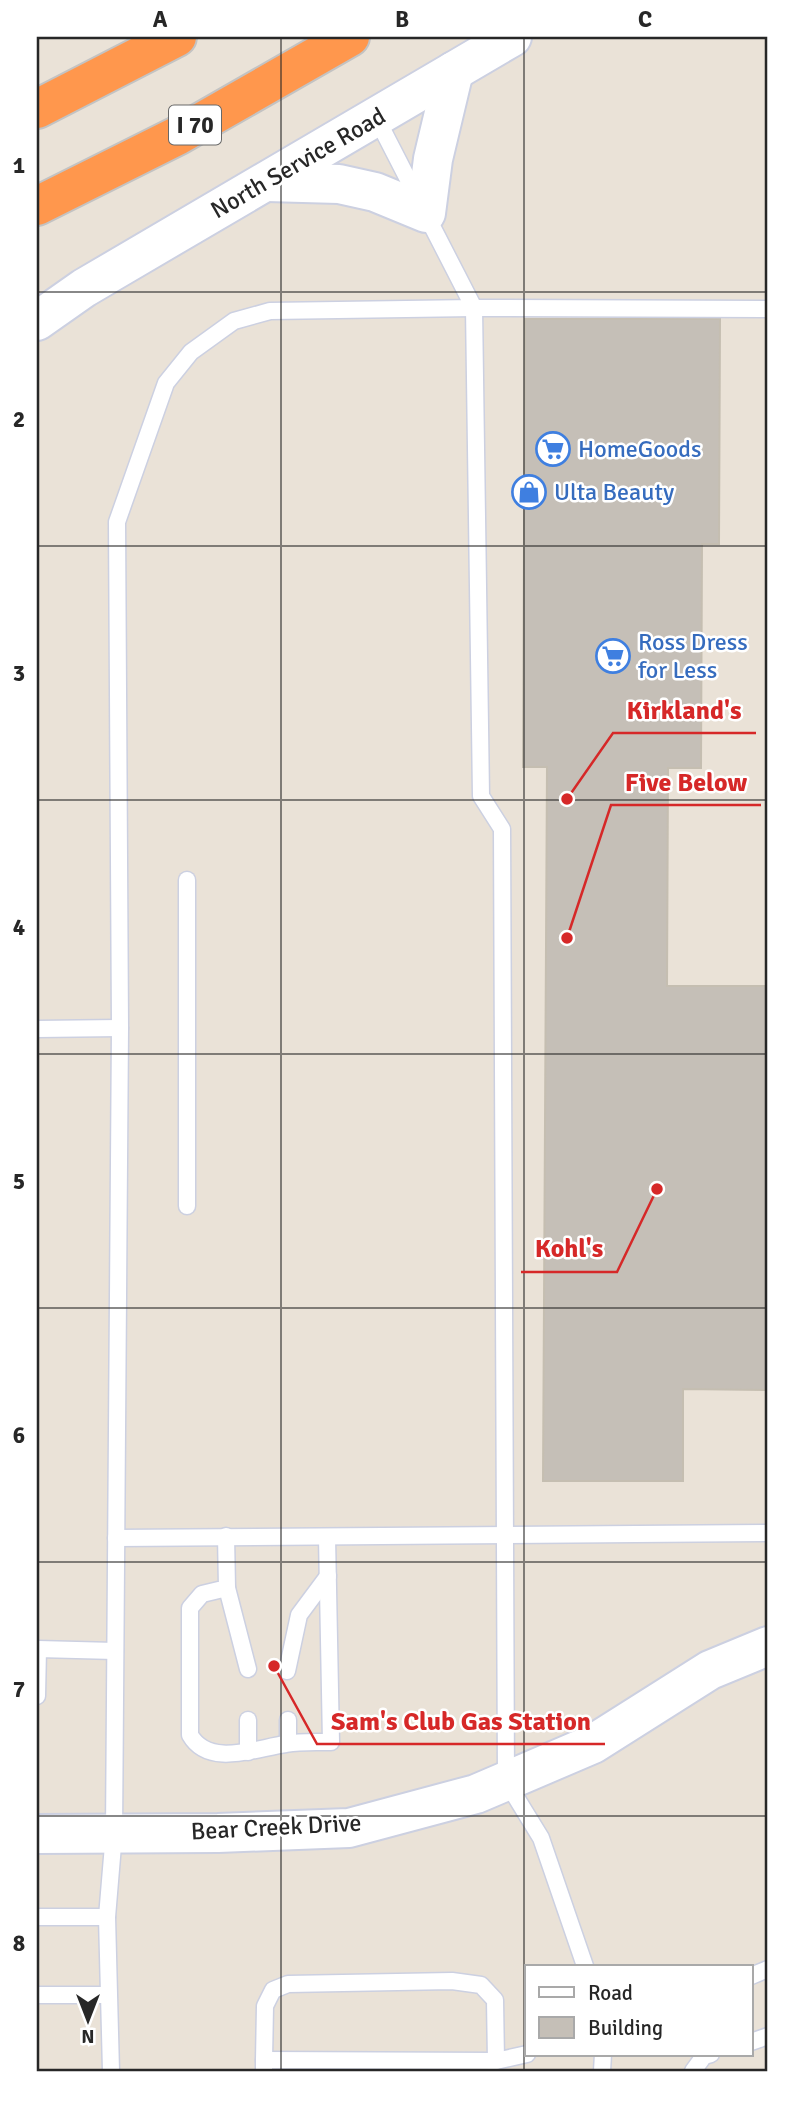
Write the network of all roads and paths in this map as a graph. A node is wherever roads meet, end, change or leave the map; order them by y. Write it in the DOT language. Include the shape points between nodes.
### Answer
graph roads {
  1 [pos="177,37"];
  2 [pos="350,37"];
  3 [pos="512,37"];
  4 [pos="454,71"];
  5 [pos="37,110"];
  6 [pos="376,117"];
  7 [pos="267,182"];
  8 [pos="37,206"];
  9 [pos="426,214"];
  10 [pos="474,308"];
  11 [pos="768,309"];
  12 [pos="37,321"];
  13 [pos="187,880"];
  14 [pos="121,1028"];
  15 [pos="37,1029"];
  16 [pos="187,1206"];
  17 [pos="768,1534"];
  18 [pos="226,1536"];
  19 [pos="506,1536"];
  20 [pos="327,1537"];
  21 [pos="116,1538"];
  22 [pos="328,1576"];
  23 [pos="227,1588"];
  24 [pos="768,1646"];
  25 [pos="116,1651"];
  26 [pos="248,1669"];
  27 [pos="287,1671"];
  28 [pos="37,1696"];
  29 [pos="248,1720"];
  30 [pos="288,1720"];
  31 [pos="288,1743"];
  32 [pos="248,1752"];
  33 [pos="506,1782"];
  34 [pos="114,1833"];
  35 [pos="37,1834"];
  36 [pos="37,1917"];
  37 [pos="107,1917"];
  38 [pos="585,1965"];
  39 [pos="37,1995"];
  40 [pos="108,1995"];
  41 [pos="525,2054"];
  42 [pos="704,2056"];
  43 [pos="496,2061"];
  44 [pos="264,2066"];
  45 [pos="110,2071"];
  46 [pos="693,2071"];
  1 -- 5 [label="highway"];
  2 -- 8 [label="highway, I 70" via="177,136"];
  3 -- 4 [label="street, North Service Road"];
  4 -- 6 [label="street, North Service Road"];
  4 -- 9 [label="street" via="433,159"];
  6 -- 7 [label="street, North Service Road"];
  6 -- 9 [label="lane"];
  7 -- 9 [label="street" via="339,184 375,192"];
  7 -- 12 [label="street, North Service Road" via="84,288"];
  9 -- 10 [label="lane"];
  10 -- 11 [label="lane"];
  10 -- 14 [label="lane" via="270,310 234,321 191,352 166,383 117,522"];
  10 -- 19 [label="lane" via="481,796 502,829"];
  13 -- 16 [label="lane"];
  14 -- 15 [label="lane"];
  14 -- 21 [label="lane"];
  17 -- 19 [label="lane"];
  18 -- 20 [label="lane"];
  18 -- 21 [label="lane"];
  18 -- 23 [label="lane"];
  19 -- 20 [label="lane"];
  19 -- 33 [label="lane"];
  20 -- 22 [label="lane"];
  21 -- 25 [label="lane"];
  22 -- 27 [label="lane" via="299,1615"];
  22 -- 31 [label="lane" via="331,1742"];
  23 -- 26 [label="lane"];
  23 -- 32 [label="lane" via="202,1594 190,1608 190,1735 197,1746 209,1752"];
  24 -- 33 [label="street, Bear Creek Drive" via="710,1670 593,1744"];
  25 -- 28 [label="lane" via="38,1649"];
  25 -- 34 [label="lane"];
  29 -- 32 [label="lane"];
  30 -- 31 [label="lane"];
  31 -- 32 [label="lane"];
  33 -- 34 [label="street, Bear Creek Drive" via="349,1828"];
  33 -- 38 [label="lane" via="541,1839"];
  34 -- 35 [label="street, Bear Creek Drive"];
  34 -- 37 [label="lane"];
  36 -- 37 [label="lane"];
  37 -- 40 [label="lane"];
  39 -- 40 [label="lane"];
  40 -- 45 [label="lane"];
  41 -- 43 [label="lane"];
  42 -- 46 [label="lane"];
  43 -- 44 [label="lane"];
  43 -- 44 [label="lane" via="495,2000 481,1985 452,1981 288,1984 273,1990 265,2006"];
}
